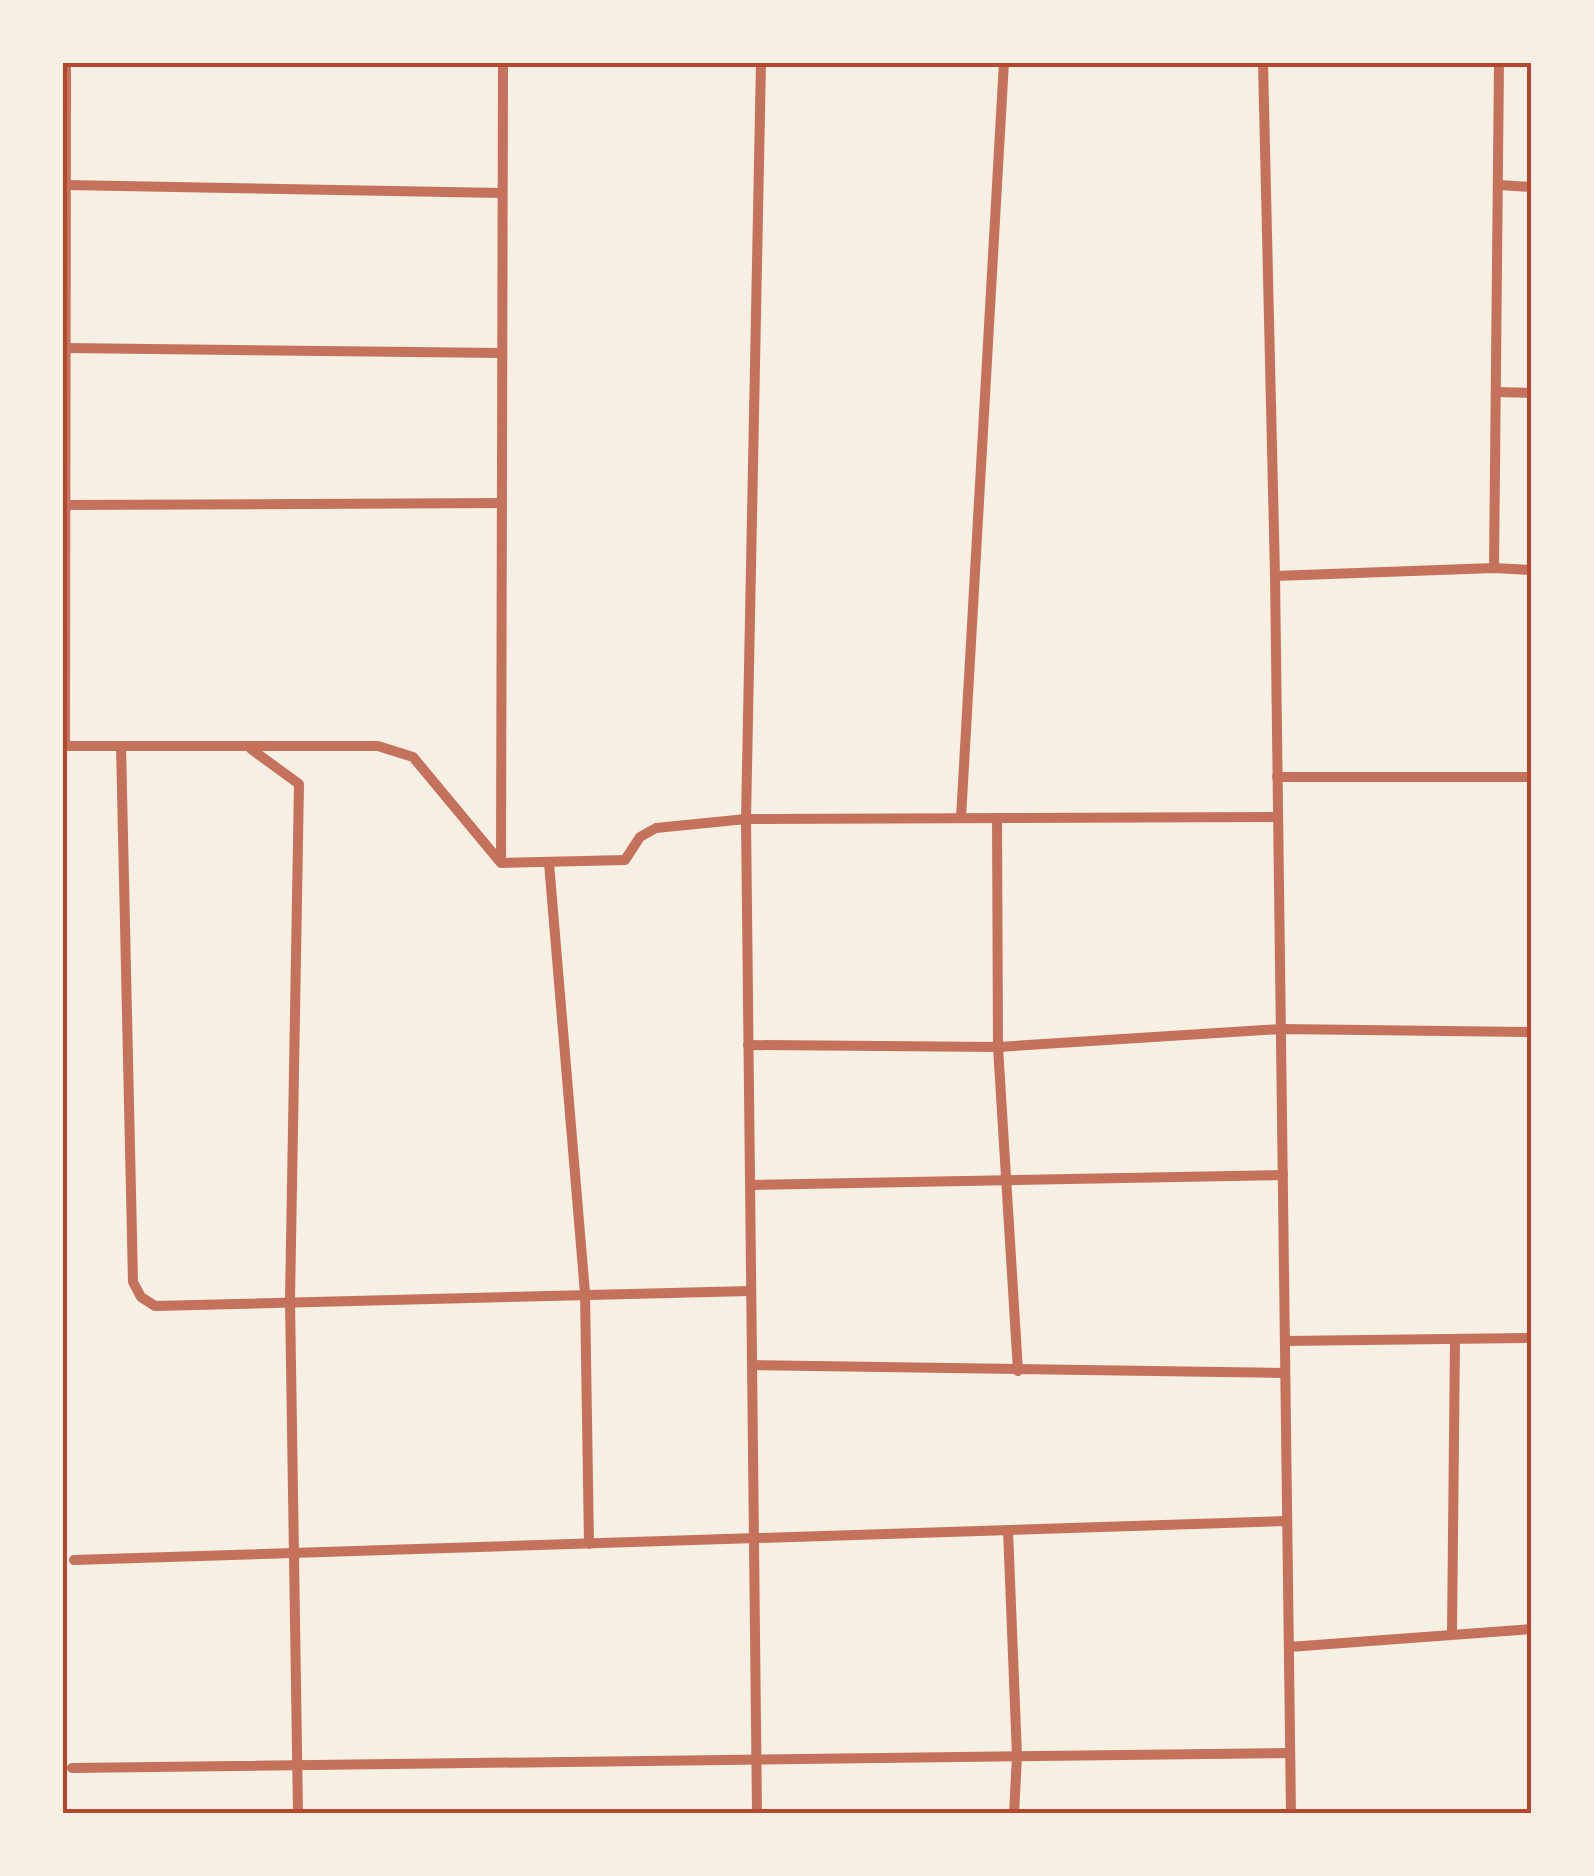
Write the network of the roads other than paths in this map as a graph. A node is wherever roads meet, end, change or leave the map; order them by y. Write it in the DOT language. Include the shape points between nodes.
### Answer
graph roads {
  1 [pos="66,62"];
  2 [pos="502,62"];
  3 [pos="760,62"];
  4 [pos="1004,62"];
  5 [pos="1263,62"];
  6 [pos="1499,62"];
  7 [pos="66,185"];
  8 [pos="1499,185"];
  9 [pos="1532,187"];
  10 [pos="502,193"];
  11 [pos="66,348"];
  12 [pos="502,353"];
  13 [pos="1496,392"];
  14 [pos="1532,392"];
  15 [pos="502,504"];
  16 [pos="66,505"];
  17 [pos="1494,568"];
  18 [pos="1532,570"];
  19 [pos="1275,576"];
  20 [pos="64,746"];
  21 [pos="121,746"];
  22 [pos="249,747"];
  23 [pos="1277,777"];
  24 [pos="1532,777"];
  25 [pos="961,818"];
  26 [pos="997,818"];
  27 [pos="1278,818"];
  28 [pos="746,819"];
  29 [pos="501,863"];
  30 [pos="550,863"];
  31 [pos="1281,1029"];
  32 [pos="1532,1032"];
  33 [pos="748,1045"];
  34 [pos="998,1047"];
  35 [pos="1283,1175"];
  36 [pos="1006,1180"];
  37 [pos="750,1185"];
  38 [pos="751,1291"];
  39 [pos="585,1293"];
  40 [pos="290,1300"];
  41 [pos="1532,1338"];
  42 [pos="1455,1339"];
  43 [pos="1285,1340"];
  44 [pos="752,1365"];
  45 [pos="1018,1371"];
  46 [pos="1285,1373"];
  47 [pos="1287,1521"];
  48 [pos="1008,1530"];
  49 [pos="754,1538"];
  50 [pos="589,1544"];
  51 [pos="296,1553"];
  52 [pos="74,1560"];
  53 [pos="1532,1628"];
  54 [pos="1452,1633"];
  55 [pos="1289,1647"];
  56 [pos="1290,1753"];
  57 [pos="1016,1756"];
  58 [pos="757,1759"];
  59 [pos="298,1765"];
  60 [pos="72,1768"];
  61 [pos="298,1814"];
  62 [pos="757,1814"];
  63 [pos="1014,1814"];
  64 [pos="1291,1814"];
  1 -- 7 [label="street"];
  2 -- 10 [label="street"];
  3 -- 28 [label="street"];
  4 -- 25 [label="street"];
  5 -- 19 [label="street"];
  6 -- 8 [label="street"];
  7 -- 10 [label="street"];
  7 -- 11 [label="street"];
  8 -- 9 [label="street"];
  8 -- 13 [label="street"];
  10 -- 12 [label="street"];
  11 -- 12 [label="street"];
  11 -- 16 [label="street"];
  12 -- 15 [label="street"];
  13 -- 14 [label="street"];
  13 -- 17 [label="street"];
  15 -- 16 [label="street"];
  15 -- 29 [label="street"];
  16 -- 20 [label="street"];
  17 -- 18 [label="street"];
  17 -- 19 [label="street"];
  19 -- 23 [label="street"];
  20 -- 21 [label="street"];
  21 -- 22 [label="street"];
  21 -- 40 [label="street" via="133,1282 154,1306"];
  22 -- 29 [label="street" via="378,746 402,752"];
  22 -- 40 [label="street" via="299,784"];
  23 -- 24 [label="street"];
  23 -- 27 [label="street"];
  25 -- 26 [label="street"];
  25 -- 28 [label="street"];
  26 -- 27 [label="street"];
  26 -- 34 [label="street"];
  27 -- 31 [label="street"];
  28 -- 30 [label="street" via="656,828 640,837 625,860"];
  28 -- 33 [label="street"];
  29 -- 30 [label="street"];
  30 -- 39 [label="street"];
  31 -- 32 [label="street"];
  31 -- 34 [label="street"];
  31 -- 35 [label="street"];
  33 -- 34 [label="street"];
  33 -- 37 [label="street"];
  34 -- 36 [label="street"];
  35 -- 36 [label="street"];
  35 -- 43 [label="street"];
  36 -- 37 [label="street"];
  36 -- 45 [label="street"];
  37 -- 38 [label="street"];
  38 -- 39 [label="street"];
  38 -- 44 [label="street"];
  39 -- 40 [label="street"];
  39 -- 50 [label="street"];
  40 -- 51 [label="street"];
  41 -- 42 [label="street"];
  42 -- 43 [label="street"];
  42 -- 54 [label="street"];
  43 -- 46 [label="street"];
  44 -- 45 [label="street"];
  44 -- 49 [label="street"];
  45 -- 46 [label="street"];
  46 -- 47 [label="street"];
  47 -- 48 [label="street"];
  47 -- 55 [label="street"];
  48 -- 49 [label="street"];
  48 -- 57 [label="street"];
  49 -- 50 [label="street"];
  49 -- 58 [label="street"];
  50 -- 51 [label="street"];
  51 -- 52 [label="street"];
  51 -- 59 [label="street"];
  53 -- 54 [label="street"];
  54 -- 55 [label="street"];
  55 -- 56 [label="street"];
  56 -- 57 [label="street"];
  56 -- 64 [label="street"];
  57 -- 58 [label="street"];
  57 -- 63 [label="street"];
  58 -- 59 [label="street"];
  58 -- 62 [label="street"];
  59 -- 60 [label="street"];
  59 -- 61 [label="street"];
}
